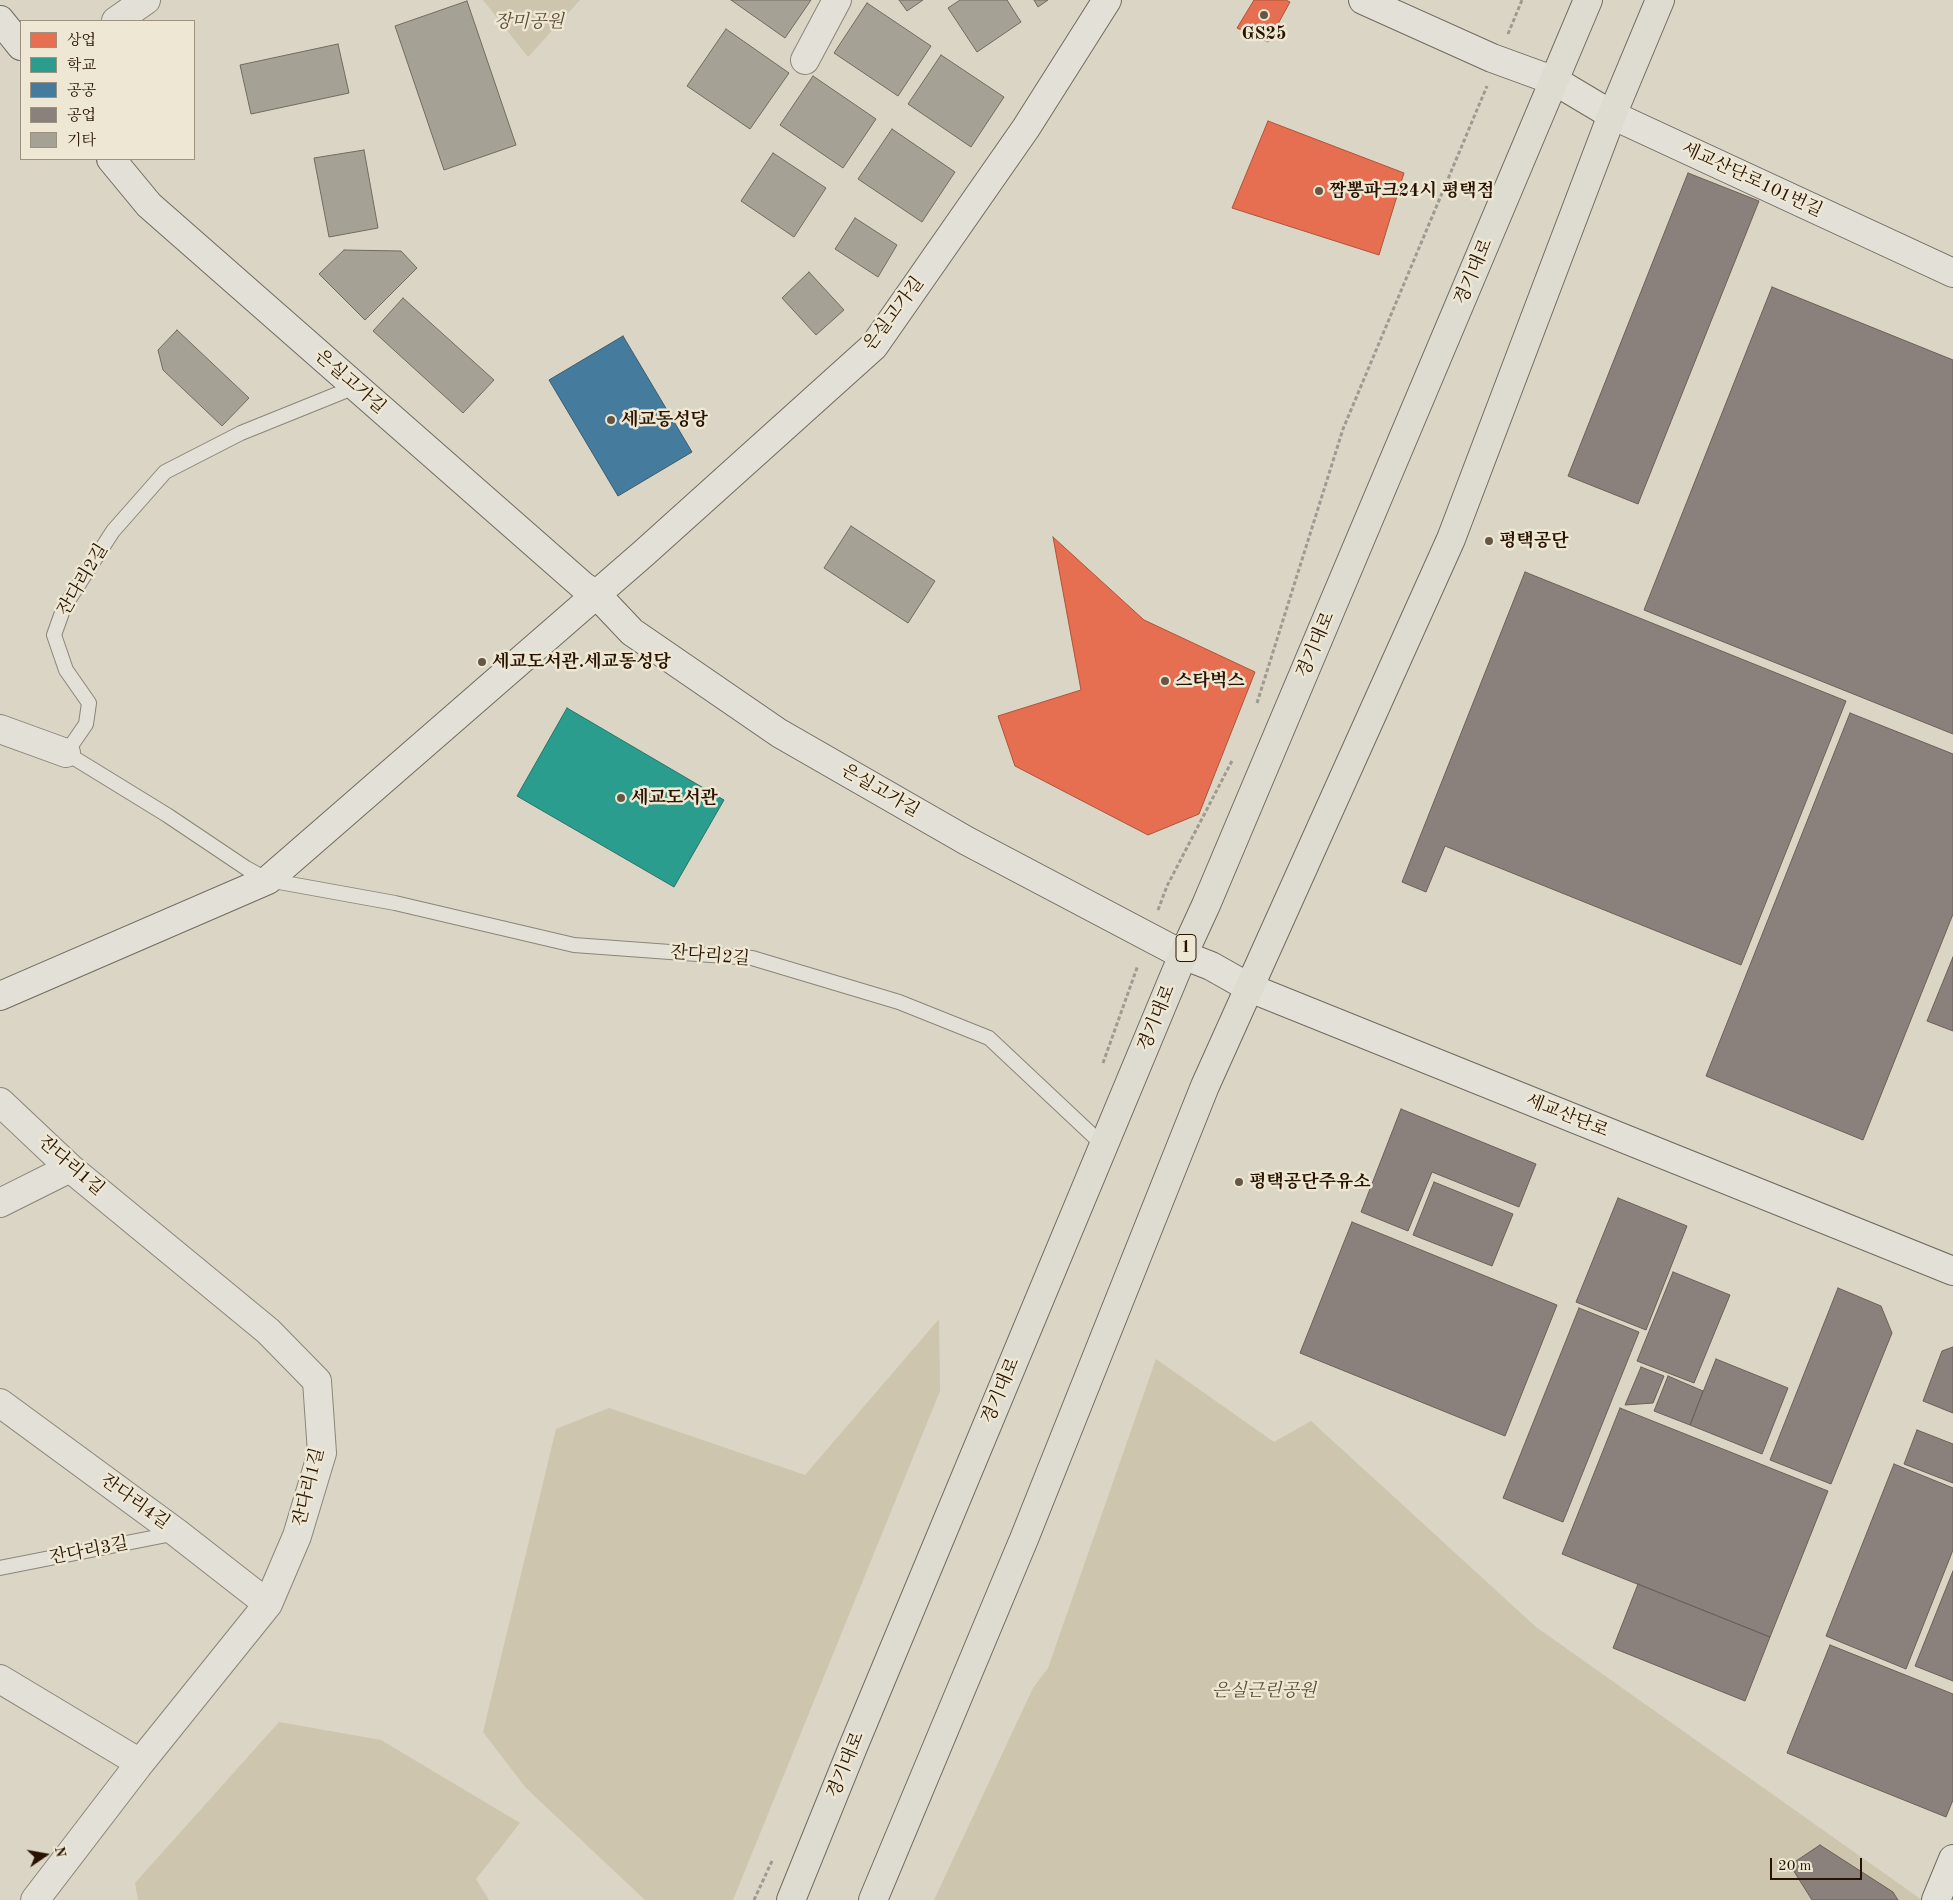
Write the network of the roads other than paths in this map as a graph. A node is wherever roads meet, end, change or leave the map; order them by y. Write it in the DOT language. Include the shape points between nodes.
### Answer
graph roads {
  1 [pos="146,0"];
  2 [pos="837,0"];
  3 [pos="1107,0"];
  4 [pos="1363,0"];
  5 [pos="1588,0"];
  6 [pos="1660,0"];
  7 [pos="0,20"];
  8 [pos="117,20"];
  9 [pos="20,45"];
  10 [pos="805,60"];
  11 [pos="1555,81"];
  12 [pos="1612,115"];
  13 [pos="112,160"];
  14 [pos="1953,273"];
  15 [pos="355,387"];
  16 [pos="597,595"];
  17 [pos="0,729"];
  18 [pos="66,753"];
  19 [pos="268,880"];
  20 [pos="1183,954"];
  21 [pos="1250,988"];
  22 [pos="0,996"];
  23 [pos="0,1102"];
  24 [pos="1104,1146"];
  25 [pos="70,1168"];
  26 [pos="0,1202"];
  27 [pos="1953,1272"];
  28 [pos="0,1403"];
  29 [pos="177,1533"];
  30 [pos="0,1568"];
  31 [pos="268,1604"];
  32 [pos="0,1678"];
  33 [pos="140,1763"];
  34 [pos="1953,1858"];
  35 [pos="35,1900"];
  36 [pos="792,1900"];
  37 [pos="873,1900"];
  38 [pos="1936,1900"];
  1 -- 8 [label="street"];
  2 -- 10 [label="street"];
  3 -- 16 [label="street, 은실고가길" via="1026,128 874,346"];
  4 -- 11 [label="street, 세교산단로101번길" via="1492,58"];
  5 -- 11 [label="main road, 경기대로 / 1"];
  6 -- 12 [label="main road"];
  7 -- 9 [label="street"];
  11 -- 12 [label="street, 세교산단로101번길"];
  11 -- 20 [label="main road, 경기대로 / 1"];
  12 -- 14 [label="street, 세교산단로101번길"];
  12 -- 21 [label="main road" via="1451,539"];
  13 -- 15 [label="street, 은실고가길" via="148,206"];
  15 -- 16 [label="street, 은실고가길"];
  15 -- 18 [label="lane, 잔다리2길" via="241,433 165,472 113,531 64,607 54,635 66,670 89,703 86,724"];
  16 -- 19 [label="street"];
  16 -- 20 [label="street, 은실고가길" via="632,632 779,733 967,841"];
  17 -- 18 [label="street"];
  18 -- 19 [label="lane, 잔다리2길"];
  19 -- 22 [label="street"];
  19 -- 24 [label="lane, 잔다리2길" via="395,903 574,945 752,958 899,1002 990,1038"];
  20 -- 21 [label="street, 세교산단로"];
  20 -- 24 [label="main road, 경기대로 / 1"];
  21 -- 27 [label="street, 세교산단로"];
  21 -- 37 [label="main road" via="1205,1086 1024,1539"];
  23 -- 25 [label="street, 잔다리1길"];
  24 -- 36 [label="main road, 경기대로 / 1"];
  25 -- 26 [label="street"];
  25 -- 31 [label="street, 잔다리1길" via="268,1331 317,1381 322,1453 297,1536"];
  28 -- 29 [label="street, 잔다리4길"];
  29 -- 30 [label="lane, 잔다리3길"];
  29 -- 31 [label="street, 잔다리4길"];
  31 -- 33 [label="street, 잔다리1길"];
  32 -- 33 [label="street"];
  33 -- 35 [label="street, 잔다리1길"];
  34 -- 38 [label="street"];
}
